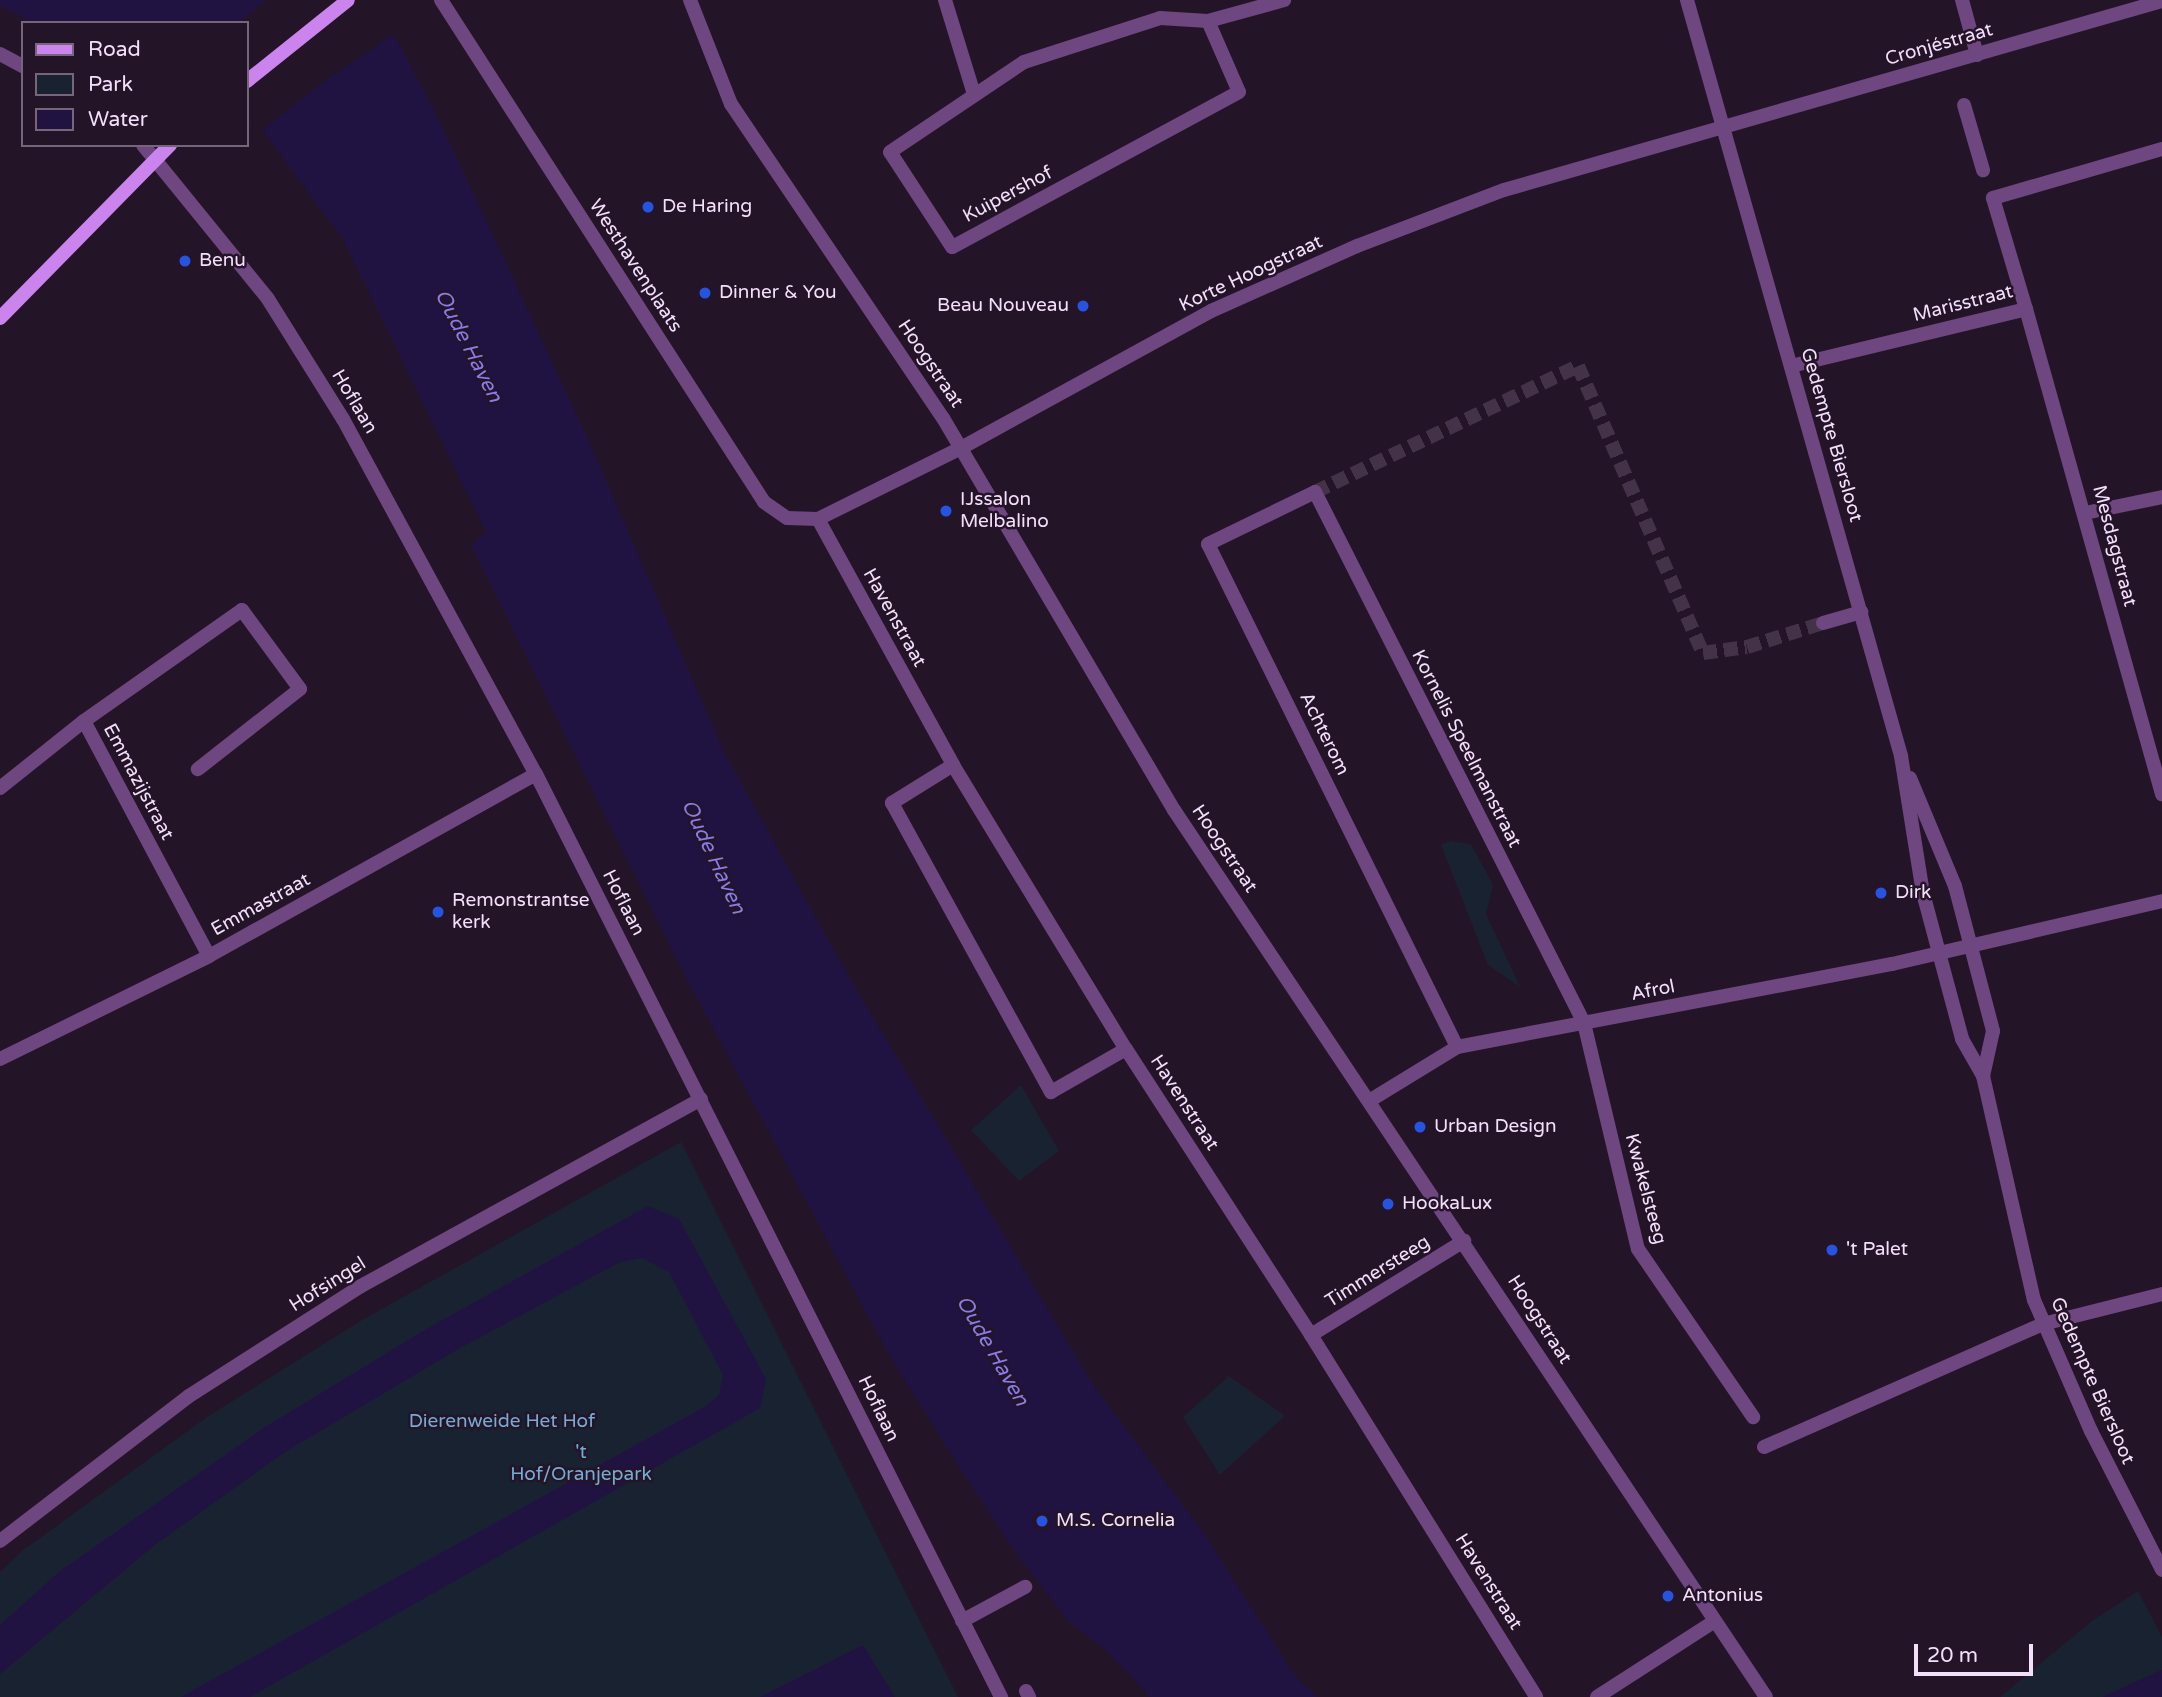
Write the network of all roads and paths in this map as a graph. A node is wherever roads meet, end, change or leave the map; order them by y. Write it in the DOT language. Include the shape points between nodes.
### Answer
graph roads {
  1 [pos="348,0"];
  2 [pos="441,0"];
  3 [pos="690,0"];
  4 [pos="945,0"];
  5 [pos="1284,0"];
  6 [pos="1687,0"];
  7 [pos="1962,0"];
  8 [pos="2162,1"];
  9 [pos="1208,21"];
  10 [pos="0,54"];
  11 [pos="1978,55"];
  12 [pos="21,65"];
  13 [pos="248,80"];
  14 [pos="974,94"];
  15 [pos="1964,106"];
  16 [pos="1725,124"];
  17 [pos="145,147"];
  18 [pos="168,147"];
  19 [pos="2162,149"];
  20 [pos="155,159"];
  21 [pos="1983,170"];
  22 [pos="2026,309"];
  23 [pos="0,318"];
  24 [pos="1791,366"];
  25 [pos="961,448"];
  26 [pos="1315,492"];
  27 [pos="2162,497"];
  28 [pos="2085,513"];
  29 [pos="818,519"];
  30 [pos="1861,612"];
  31 [pos="1823,622"];
  32 [pos="84,721"];
  33 [pos="1901,756"];
  34 [pos="953,765"];
  35 [pos="198,769"];
  36 [pos="536,774"];
  37 [pos="0,788"];
  38 [pos="2162,794"];
  39 [pos="2162,901"];
  40 [pos="1964,947"];
  41 [pos="1939,952"];
  42 [pos="209,956"];
  43 [pos="1584,1023"];
  44 [pos="1457,1047"];
  45 [pos="1126,1049"];
  46 [pos="0,1059"];
  47 [pos="1983,1076"];
  48 [pos="701,1098"];
  49 [pos="1369,1101"];
  50 [pos="1464,1241"];
  51 [pos="2162,1294"];
  52 [pos="2043,1324"];
  53 [pos="1311,1335"];
  54 [pos="1753,1417"];
  55 [pos="1764,1447"];
  56 [pos="0,1541"];
  57 [pos="2162,1570"];
  58 [pos="1025,1587"];
  59 [pos="962,1621"];
  60 [pos="1715,1621"];
  61 [pos="1002,1697"];
  62 [pos="1536,1697"];
  63 [pos="1597,1697"];
  64 [pos="1766,1697"];
  1 -- 13 [label="street"];
  2 -- 29 [label="street, Westhavenplaats" via="764,502 787,518"];
  3 -- 25 [label="street, Hoogstraat" via="731,104"];
  4 -- 14 [label="street"];
  5 -- 9 [label="street, Kuipershof"];
  6 -- 16 [label="street, Gedempte Biersloot"];
  7 -- 11 [label="street"];
  8 -- 11 [label="street, Cronjéstraat"];
  9 -- 14 [label="street, Kuipershof" via="1160,18 1024,62"];
  9 -- 14 [label="street, Kuipershof" via="1239,92 952,247 890,152"];
  10 -- 12 [label="street"];
  11 -- 16 [label="street, Cronjéstraat"];
  15 -- 21 [label="street"];
  16 -- 24 [label="street, Gedempte Biersloot"];
  16 -- 25 [label="street, Korte Hoogstraat" via="1504,190 1357,246 1211,311"];
  17 -- 20 [label="street, Hoflaan"];
  18 -- 20 [label="street"];
  19 -- 22 [label="street, Marisstraat" via="1993,198"];
  20 -- 23 [label="street"];
  20 -- 36 [label="street, Hoflaan" via="268,299 336,408"];
  22 -- 24 [label="street, Marisstraat"];
  22 -- 28 [label="street, Mesdagstraat"];
  24 -- 30 [label="street, Gedempte Biersloot"];
  25 -- 29 [label="street, Korte Hoogstraat"];
  25 -- 49 [label="street, Hoogstraat" via="1174,810"];
  26 -- 43 [label="street, Kornelis Speelmanstraat"];
  26 -- 44 [label="street, Achterom" via="1208,544"];
  27 -- 28 [label="street"];
  28 -- 38 [label="street, Mesdagstraat"];
  29 -- 34 [label="street, Havenstraat"];
  30 -- 31 [label="street"];
  30 -- 33 [label="street, Gedempte Biersloot"];
  32 -- 35 [label="street" via="242,610 300,689"];
  32 -- 37 [label="street, Emmazijstraat"];
  32 -- 42 [label="street, Emmazijstraat"];
  33 -- 40 [label="street, Gedempte Biersloot" via="1955,886"];
  33 -- 41 [label="street, Gedempte Biersloot" via="1923,893"];
  34 -- 45 [label="street, Havenstraat"];
  34 -- 45 [label="street" via="892,803 1051,1092"];
  36 -- 42 [label="street, Emmastraat"];
  36 -- 48 [label="street, Hoflaan"];
  39 -- 40 [label="street, Afrol"];
  40 -- 41 [label="street, Afrol"];
  40 -- 47 [label="street, Gedempte Biersloot" via="1993,1031"];
  41 -- 43 [label="street, Afrol"];
  41 -- 47 [label="street, Gedempte Biersloot" via="1962,1039"];
  42 -- 46 [label="street, Emmastraat"];
  43 -- 44 [label="street, Afrol"];
  43 -- 54 [label="street, Kwakelsteeg" via="1638,1249"];
  44 -- 49 [label="street, Afrol"];
  45 -- 53 [label="street, Havenstraat"];
  47 -- 52 [label="street, Gedempte Biersloot"];
  48 -- 56 [label="street, Hofsingel" via="361,1286 189,1396"];
  48 -- 59 [label="street, Hoflaan"];
  49 -- 50 [label="street, Hoogstraat"];
  50 -- 53 [label="street, Timmersteeg"];
  50 -- 60 [label="street, Hoogstraat"];
  51 -- 52 [label="street"];
  52 -- 55 [label="street"];
  52 -- 57 [label="street, Gedempte Biersloot"];
  53 -- 62 [label="street, Havenstraat"];
  58 -- 59 [label="street"];
  59 -- 61 [label="street, Hoflaan"];
  60 -- 63 [label="street"];
  60 -- 64 [label="street, Hoogstraat"];
}
